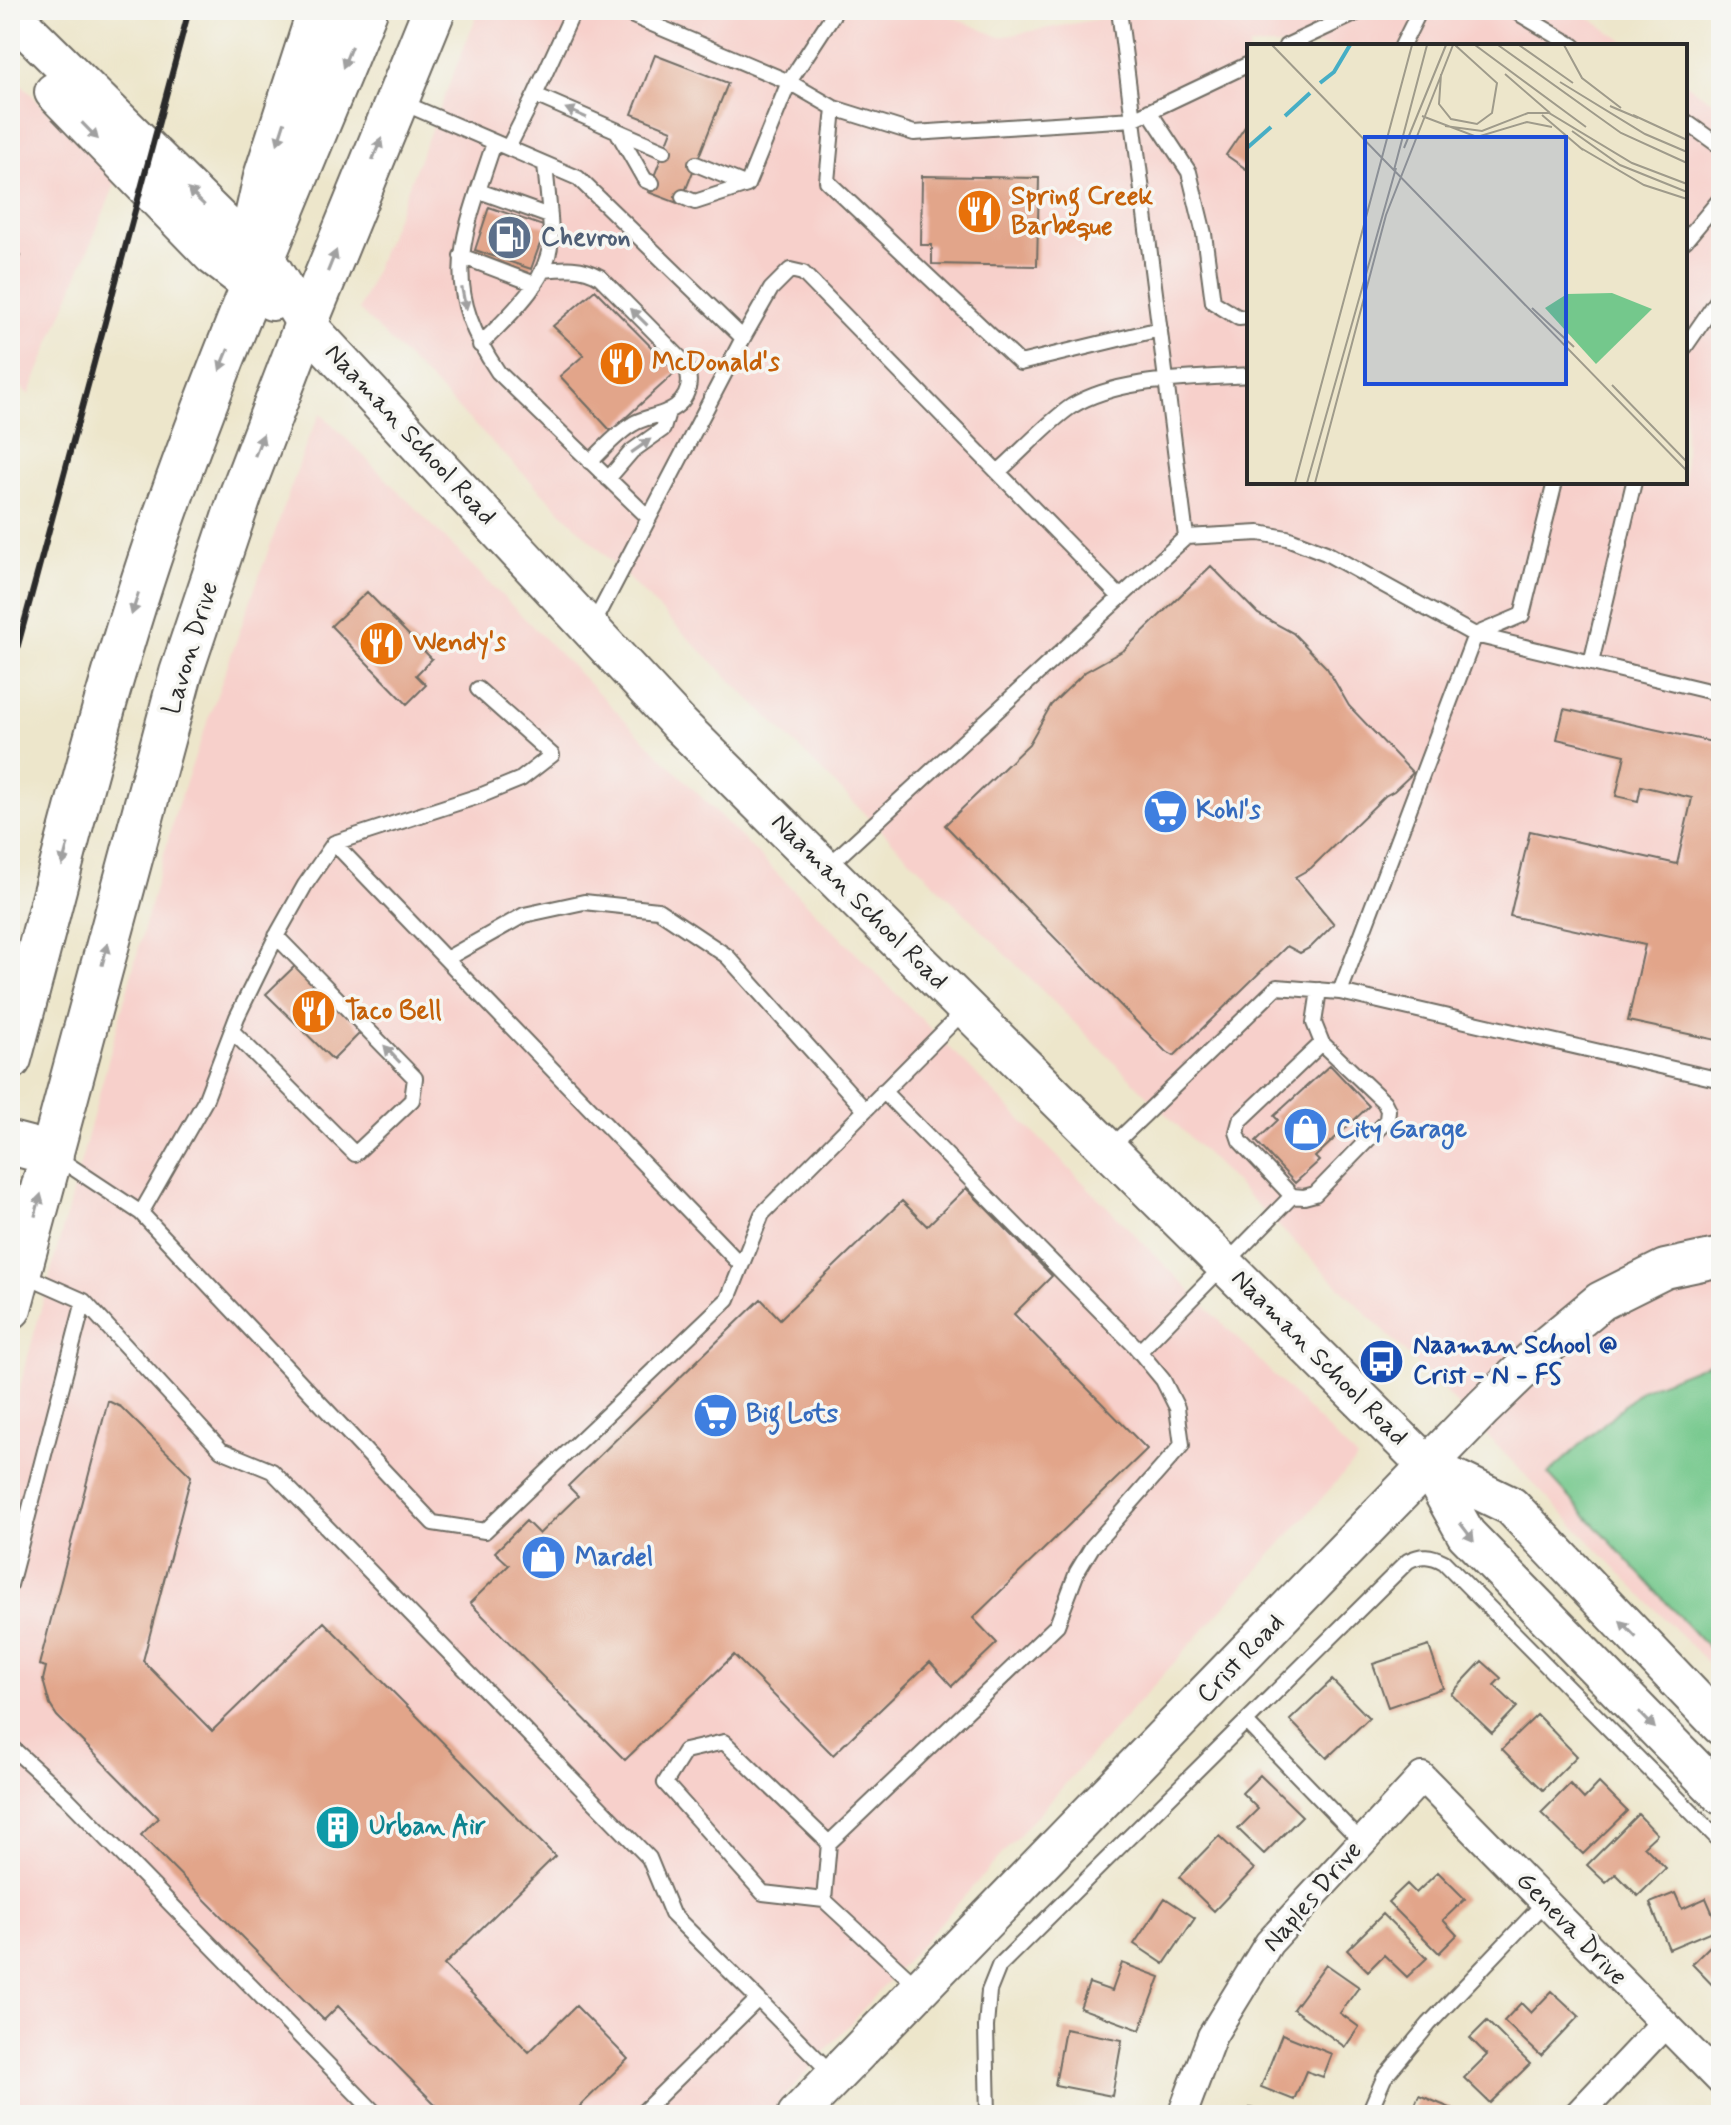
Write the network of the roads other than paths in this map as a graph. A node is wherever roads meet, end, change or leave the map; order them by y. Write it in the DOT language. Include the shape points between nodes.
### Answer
graph roads {
  1 [pos="320,10"];
  2 [pos="366,10"];
  3 [pos="434,10"];
  4 [pos="574,10"];
  5 [pos="619,10"];
  6 [pos="836,10"];
  7 [pos="1119,10"];
  8 [pos="1363,10"];
  9 [pos="1420,10"];
  10 [pos="1513,10"];
  11 [pos="10,13"];
  12 [pos="1290,44"];
  13 [pos="1403,44"];
  14 [pos="1571,44"];
  15 [pos="10,47"];
  16 [pos="1247,65"];
  17 [pos="789,82"];
  18 [pos="535,95"];
  19 [pos="397,101"];
  20 [pos="834,108"];
  21 [pos="1149,111"];
  22 [pos="1133,119"];
  23 [pos="1687,122"];
  24 [pos="617,131"];
  25 [pos="501,145"];
  26 [pos="1721,147"];
  27 [pos="664,151"];
  28 [pos="545,164"];
  29 [pos="696,164"];
  30 [pos="652,183"];
  31 [pos="747,185"];
  32 [pos="479,191"];
  33 [pos="683,197"];
  34 [pos="1721,198"];
  35 [pos="549,216"];
  36 [pos="1687,239"];
  37 [pos="461,256"];
  38 [pos="257,265"];
  39 [pos="543,270"];
  40 [pos="535,284"];
  41 [pos="1721,295"];
  42 [pos="1247,317"];
  43 [pos="306,324"];
  44 [pos="1160,329"];
  45 [pos="743,338"];
  46 [pos="1687,344"];
  47 [pos="480,345"];
  48 [pos="1247,375"];
  49 [pos="1166,381"];
  50 [pos="10,409"];
  51 [pos="668,412"];
  52 [pos="10,418"];
  53 [pos="590,462"];
  54 [pos="998,472"];
  55 [pos="608,479"];
  56 [pos="1555,484"];
  57 [pos="1634,484"];
  58 [pos="649,518"];
  59 [pos="1186,537"];
  60 [pos="1120,597"];
  61 [pos="591,630"];
  62 [pos="1475,635"];
  63 [pos="1591,663"];
  64 [pos="478,689"];
  65 [pos="1721,694"];
  66 [pos="334,843"];
  67 [pos="825,869"];
  68 [pos="276,936"];
  69 [pos="446,959"];
  70 [pos="1319,990"];
  71 [pos="1340,992"];
  72 [pos="966,1009"];
  73 [pos="232,1031"];
  74 [pos="1322,1043"];
  75 [pos="10,1059"];
  76 [pos="1721,1080"];
  77 [pos="883,1091"];
  78 [pos="865,1110"];
  79 [pos="10,1143"];
  80 [pos="1109,1150"];
  81 [pos="52,1154"];
  82 [pos="1292,1196"];
  83 [pos="141,1213"];
  84 [pos="1721,1257"];
  85 [pos="1224,1264"];
  86 [pos="741,1265"];
  87 [pos="15,1290"];
  88 [pos="84,1301"];
  89 [pos="1139,1352"];
  90 [pos="1428,1466"];
  91 [pos="10,1585"];
  92 [pos="1246,1722"];
  93 [pos="1721,1726"];
  94 [pos="10,1746"];
  95 [pos="1422,1777"];
  96 [pos="1721,1795"];
  97 [pos="1362,1842"];
  98 [pos="1721,1842"];
  99 [pos="829,1843"];
  100 [pos="824,1900"];
  101 [pos="1545,1902"];
  102 [pos="921,1989"];
  103 [pos="758,1999"];
  104 [pos="1664,2024"];
  105 [pos="835,2077"];
  106 [pos="1721,2081"];
  107 [pos="377,2115"];
  108 [pos="640,2115"];
  109 [pos="797,2115"];
  110 [pos="988,2115"];
  111 [pos="1182,2115"];
  112 [pos="1368,2115"];
  113 [pos="1578,2115"];
  1 -- 38 [label="highway, one-way" via="266,177 257,217"];
  2 -- 38 [label="main road, one-way"];
  3 -- 19 [label="main road, Lavon Drive"];
  4 -- 18 [label="lane"];
  5 -- 17 [label="lane"];
  6 -- 17 [label="lane"];
  7 -- 22 [label="lane"];
  8 -- 12 [label="lane"];
  9 -- 13 [label="lane"];
  10 -- 14 [label="lane"];
  38 -- 11 [label="main road, Naaman School Road, one-way" via="212,212"];
  15 -- 38 [label="main road, Naaman School Road, one-way" via="213,256"];
  16 -- 21 [label="lane"];
  17 -- 20 [label="lane"];
  17 -- 31 [label="lane"];
  24 -- 18 [label="lane, one-way"];
  18 -- 25 [label="lane"];
  19 -- 25 [label="lane"];
  43 -- 19 [label="main road, Lavon Drive, one-way"];
  20 -- 22 [label="lane" via="914,133"];
  20 -- 44 [label="lane" via="827,181 1020,363"];
  21 -- 22 [label="lane"];
  21 -- 42 [label="lane" via="1189,172 1213,302"];
  22 -- 44 [label="lane"];
  23 -- 26 [label="lane"];
  24 -- 27 [label="lane"];
  24 -- 30 [label="lane" via="645,180"];
  25 -- 28 [label="lane"];
  25 -- 32 [label="lane"];
  28 -- 35 [label="lane"];
  28 -- 45 [label="lane" via="578,178"];
  29 -- 31 [label="lane"];
  31 -- 33 [label="lane" via="695,202"];
  32 -- 35 [label="lane" via="520,212"];
  32 -- 37 [label="lane"];
  34 -- 36 [label="lane"];
  35 -- 39 [label="lane" via="551,236"];
  37 -- 40 [label="lane" via="502,265"];
  37 -- 47 [label="lane, one-way" via="466,310"];
  38 -- 43 [label="main road, Naaman School Road"];
  38 -- 75 [label="main road, one-way" via="120,651"];
  39 -- 40 [label="lane"];
  51 -- 39 [label="lane, one-way" via="689,386 690,375 681,359 600,277 574,269"];
  40 -- 47 [label="lane"];
  41 -- 46 [label="lane"];
  43 -- 61 [label="main road, Naaman School Road"];
  81 -- 43 [label="main road, Lavon Drive, one-way" via="181,673"];
  44 -- 49 [label="lane"];
  45 -- 54 [label="lane" via="771,289 790,270 803,273"];
  45 -- 58 [label="lane"];
  47 -- 53 [label="lane" via="498,372"];
  48 -- 49 [label="lane"];
  49 -- 54 [label="lane" via="1109,391 1072,406"];
  49 -- 59 [label="lane"];
  50 -- 52 [label="lane"];
  51 -- 53 [label="lane" via="635,422"];
  55 -- 51 [label="lane, one-way" via="632,451 663,429"];
  53 -- 55 [label="lane"];
  54 -- 60 [label="lane"];
  55 -- 58 [label="lane"];
  56 -- 62 [label="lane" via="1522,615"];
  57 -- 63 [label="lane"];
  58 -- 61 [label="lane"];
  59 -- 60 [label="lane"];
  59 -- 62 [label="lane" via="1259,533 1287,538 1326,553"];
  60 -- 67 [label="lane"];
  61 -- 67 [label="main road, Naaman School Road"];
  62 -- 63 [label="lane"];
  62 -- 71 [label="lane"];
  63 -- 65 [label="lane"];
  64 -- 66 [label="lane" via="552,755 521,779 482,795"];
  66 -- 68 [label="lane"];
  66 -- 69 [label="lane"];
  67 -- 72 [label="main road, Naaman School Road"];
  68 -- 73 [label="lane"];
  73 -- 68 [label="lane, one-way" via="355,1154 412,1100 415,1078"];
  69 -- 78 [label="lane" via="524,915 584,902 658,910 727,956"];
  69 -- 86 [label="lane"];
  70 -- 71 [label="lane"];
  70 -- 74 [label="lane" via="1314,1023"];
  70 -- 80 [label="lane" via="1277,987"];
  71 -- 76 [label="lane"];
  72 -- 77 [label="lane"];
  72 -- 80 [label="main road, Naaman School Road"];
  73 -- 83 [label="lane" via="205,1101"];
  74 -- 82 [label="lane" via="1240,1121 1237,1132"];
  74 -- 82 [label="lane" via="1384,1102 1387,1120 1315,1194"];
  77 -- 78 [label="lane"];
  77 -- 89 [label="lane"];
  78 -- 86 [label="lane" via="762,1214"];
  79 -- 81 [label="main road"];
  80 -- 85 [label="main road, Naaman School Road"];
  81 -- 83 [label="lane"];
  87 -- 81 [label="main road, Lavon Drive, one-way"];
  82 -- 85 [label="lane"];
  83 -- 86 [label="lane" via="433,1523 485,1531 728,1299"];
  84 -- 90 [label="main road, Crist Road" via="1665,1269 1601,1301 1549,1344"];
  85 -- 89 [label="lane"];
  85 -- 90 [label="main road, Naaman School Road"];
  87 -- 88 [label="lane"];
  88 -- 91 [label="lane"];
  88 -- 103 [label="lane" via="221,1450 272,1471 649,1858 672,1914"];
  89 -- 99 [label="lane" via="1163,1380 1177,1408 1182,1445 1092,1547 1057,1625"];
  93 -- 90 [label="main road, Naaman School Road, one-way" via="1511,1506"];
  90 -- 96 [label="main road, Naaman School Road, one-way" via="1466,1534"];
  90 -- 102 [label="main road, Crist Road"];
  92 -- 97 [label="lane"];
  92 -- 98 [label="lane" via="1408,1561 1435,1557"];
  92 -- 110 [label="lane" via="999,1966 989,1991 986,2027"];
  94 -- 107 [label="lane"];
  95 -- 97 [label="street, Naples Drive"];
  95 -- 101 [label="street, Geneva Drive"];
  97 -- 111 [label="street, Naples Drive" via="1269,1943 1212,2036"];
  99 -- 100 [label="lane"];
  99 -- 100 [label="lane" via="724,1742 685,1751 665,1783 763,1893"];
  100 -- 102 [label="lane"];
  101 -- 104 [label="street, Geneva Drive"];
  101 -- 112 [label="lane" via="1420,2034 1384,2078"];
  102 -- 105 [label="main road, Crist Road"];
  103 -- 105 [label="lane"];
  103 -- 108 [label="lane"];
  104 -- 106 [label="street, Geneva Drive"];
  104 -- 113 [label="street"];
  105 -- 109 [label="main road, Crist Road"];
}
